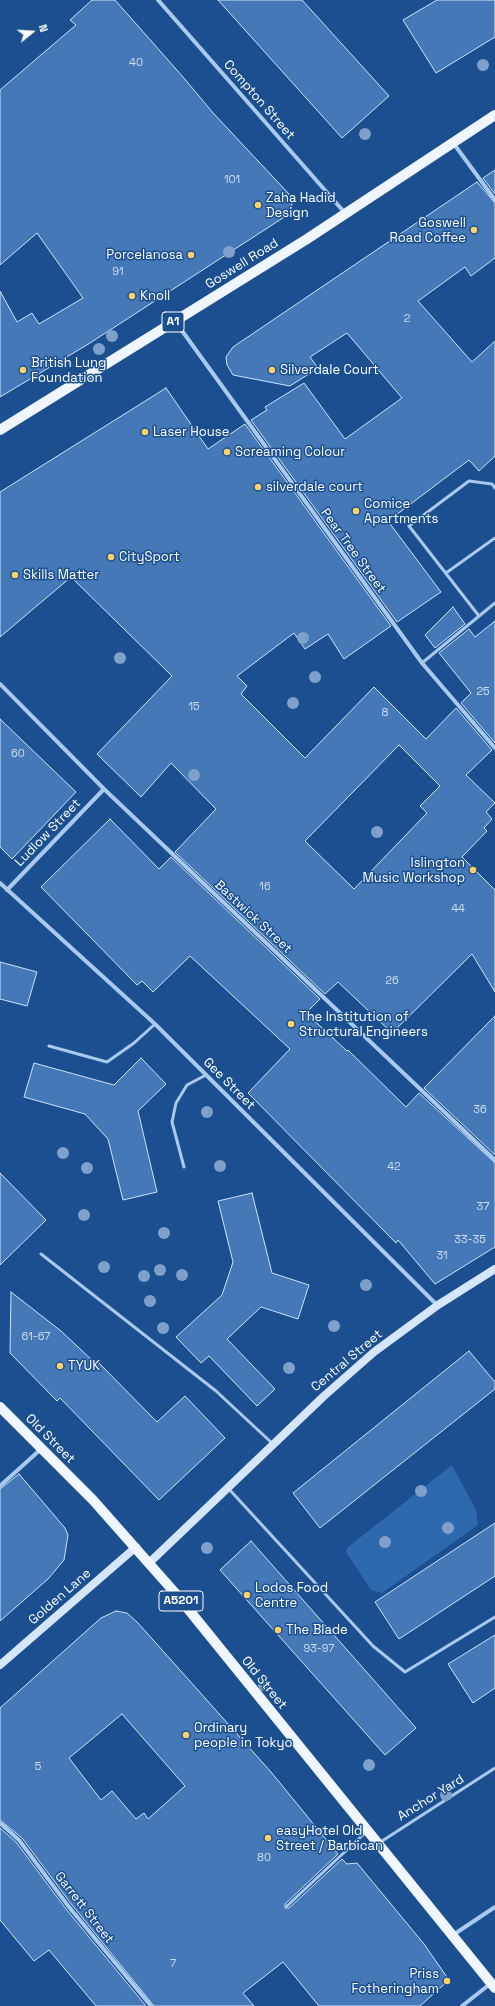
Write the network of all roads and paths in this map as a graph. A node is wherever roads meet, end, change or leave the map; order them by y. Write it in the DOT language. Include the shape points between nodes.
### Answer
graph roads {
  1 [pos="158,0"];
  2 [pos="495,114"];
  3 [pos="453,142"];
  4 [pos="495,200"];
  5 [pos="345,213"];
  6 [pos="175,320"];
  7 [pos="0,430"];
  8 [pos="495,488"];
  9 [pos="495,538"];
  10 [pos="446,573"];
  11 [pos="495,603"];
  12 [pos="479,616"];
  13 [pos="422,663"];
  14 [pos="0,684"];
  15 [pos="495,748"];
  16 [pos="104,789"];
  17 [pos="0,883"];
  18 [pos="7,890"];
  19 [pos="155,1024"];
  20 [pos="49,1046"];
  21 [pos="206,1075"];
  22 [pos="495,1160"];
  23 [pos="184,1167"];
  24 [pos="42,1254"];
  25 [pos="495,1270"];
  26 [pos="438,1305"];
  27 [pos="0,1407"];
  28 [pos="274,1445"];
  29 [pos="41,1449"];
  30 [pos="0,1486"];
  31 [pos="228,1488"];
  32 [pos="136,1547"];
  33 [pos="149,1563"];
  34 [pos="495,1617"];
  35 [pos="0,1665"];
  36 [pos="495,1768"];
  37 [pos="0,1823"];
  38 [pos="368,1831"];
  39 [pos="378,1843"];
  40 [pos="287,1906"];
  41 [pos="495,1907"];
  42 [pos="453,1935"];
  43 [pos="493,1985"];
  44 [pos="150,2006"];
  45 [pos="462,2006"];
  1 -- 5 [label="street, Compton Street"];
  2 -- 3 [label="main road, Goswell Road / A1"];
  3 -- 4 [label="street"];
  3 -- 5 [label="main road, Goswell Road / A1"];
  5 -- 6 [label="main road, Goswell Road / A1"];
  6 -- 7 [label="main road, Goswell Road / A1"];
  6 -- 13 [label="street, Pear Tree Street"];
  8 -- 10 [label="lane" via="492,484 469,481 410,526"];
  9 -- 10 [label="lane"];
  10 -- 12 [label="lane"];
  11 -- 12 [label="lane"];
  12 -- 13 [label="lane"];
  13 -- 15 [label="street, Pear Tree Street"];
  14 -- 16 [label="street, Bastwick Street"];
  16 -- 18 [label="street, Ludlow Street"];
  16 -- 22 [label="street, Bastwick Street"];
  17 -- 18 [label="street, Gee Street"];
  18 -- 19 [label="street, Gee Street"];
  19 -- 20 [label="lane" via="107,1062"];
  19 -- 21 [label="street, Gee Street"];
  21 -- 23 [label="lane" via="187,1085 176,1103 172,1122"];
  21 -- 26 [label="street, Gee Street"];
  24 -- 28 [label="lane" via="216,1391"];
  25 -- 26 [label="street, Central Street"];
  26 -- 28 [label="street, Central Street" via="369,1357"];
  27 -- 29 [label="main road, Old Street / A5201"];
  28 -- 31 [label="street, Central Street"];
  29 -- 30 [label="street"];
  29 -- 32 [label="main road, Old Street / A5201"];
  31 -- 33 [label="street, Central Street"];
  31 -- 34 [label="lane" via="373,1646 405,1672"];
  32 -- 33 [label="main road, Old Street / A5201"];
  32 -- 35 [label="street, Golden Lane"];
  33 -- 38 [label="main road, Old Street / A5201"];
  36 -- 39 [label="lane, Anchor Yard"];
  37 -- 44 [label="street, Garrett Street" via="19,1840 69,1907"];
  38 -- 39 [label="main road, Old Street / A5201"];
  38 -- 40 [label="lane"];
  39 -- 42 [label="main road, Old Street / A5201"];
  41 -- 42 [label="street"];
  42 -- 43 [label="main road, Old Street / A5201"];
  43 -- 45 [label="street"];
}
